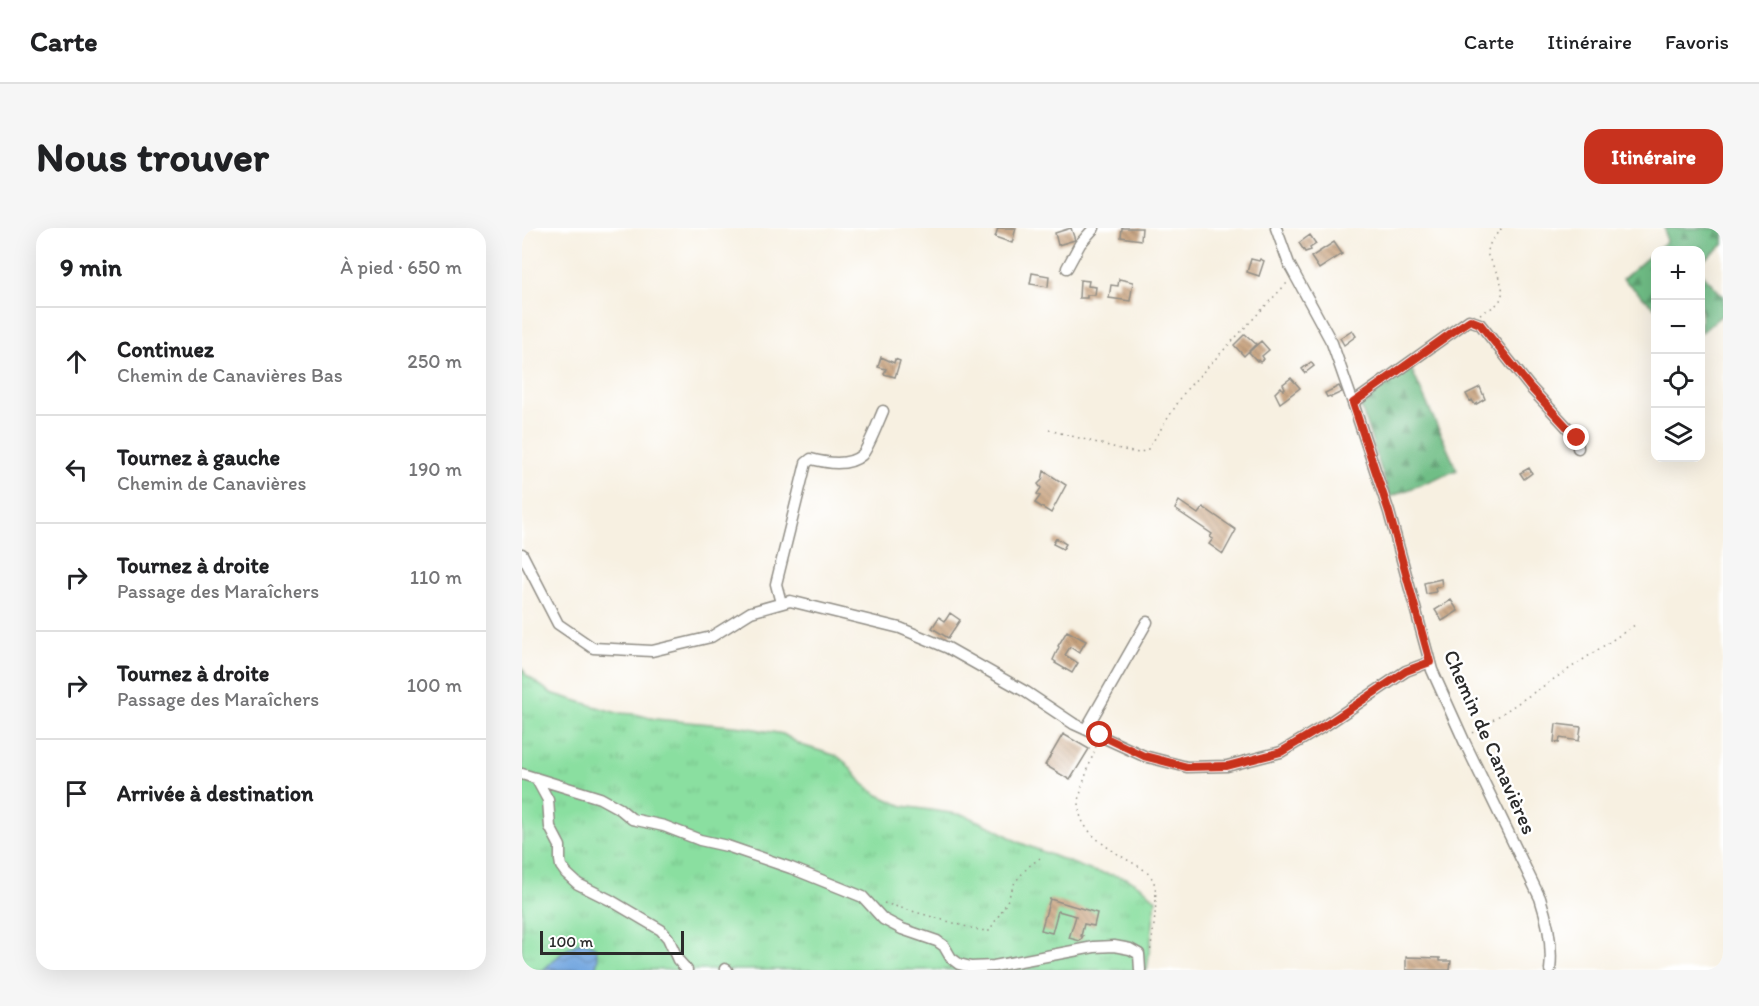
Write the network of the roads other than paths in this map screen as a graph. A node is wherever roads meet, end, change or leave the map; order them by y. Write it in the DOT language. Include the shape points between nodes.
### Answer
graph roads {
  1 [pos="1094,228"];
  2 [pos="1276,228"];
  3 [pos="1066,268"];
  4 [pos="1353,403"];
  5 [pos="883,411"];
  6 [pos="1578,448"];
  7 [pos="522,554"];
  8 [pos="781,603"];
  9 [pos="1147,622"];
  10 [pos="1430,662"];
  11 [pos="1086,729"];
  12 [pos="522,774"];
  13 [pos="536,778"];
  14 [pos="687,970"];
  15 [pos="1140,970"];
  16 [pos="1551,970"];
  1 -- 3 [label="street"];
  2 -- 4 [label="street, Chemin de Canavières" via="1295,275 1332,343"];
  4 -- 6 [label="street" via="1470,320 1480,324 1577,438"];
  4 -- 10 [label="street, Chemin de Canavières" via="1389,512"];
  5 -- 8 [label="street" via="863,454 850,461 830,464 811,459 806,463 776,584"];
  7 -- 8 [label="street" via="558,624 593,648 652,651 711,637 751,612"];
  8 -- 11 [label="street" via="790,601 900,628 948,648"];
  9 -- 11 [label="street"];
  10 -- 11 [label="street" via="1406,671 1281,752 1227,766 1187,767 1144,756"];
  10 -- 16 [label="street, Chemin de Canavières" via="1540,898 1550,936"];
  12 -- 13 [label="street"];
  13 -- 14 [label="street" via="548,800 550,827 560,846 561,866 566,873 578,884 661,930"];
  13 -- 15 [label="street" via="600,798 632,819 727,846 863,897 883,920 938,941 959,964 994,966 1094,946 1114,946 1139,954"];
}
